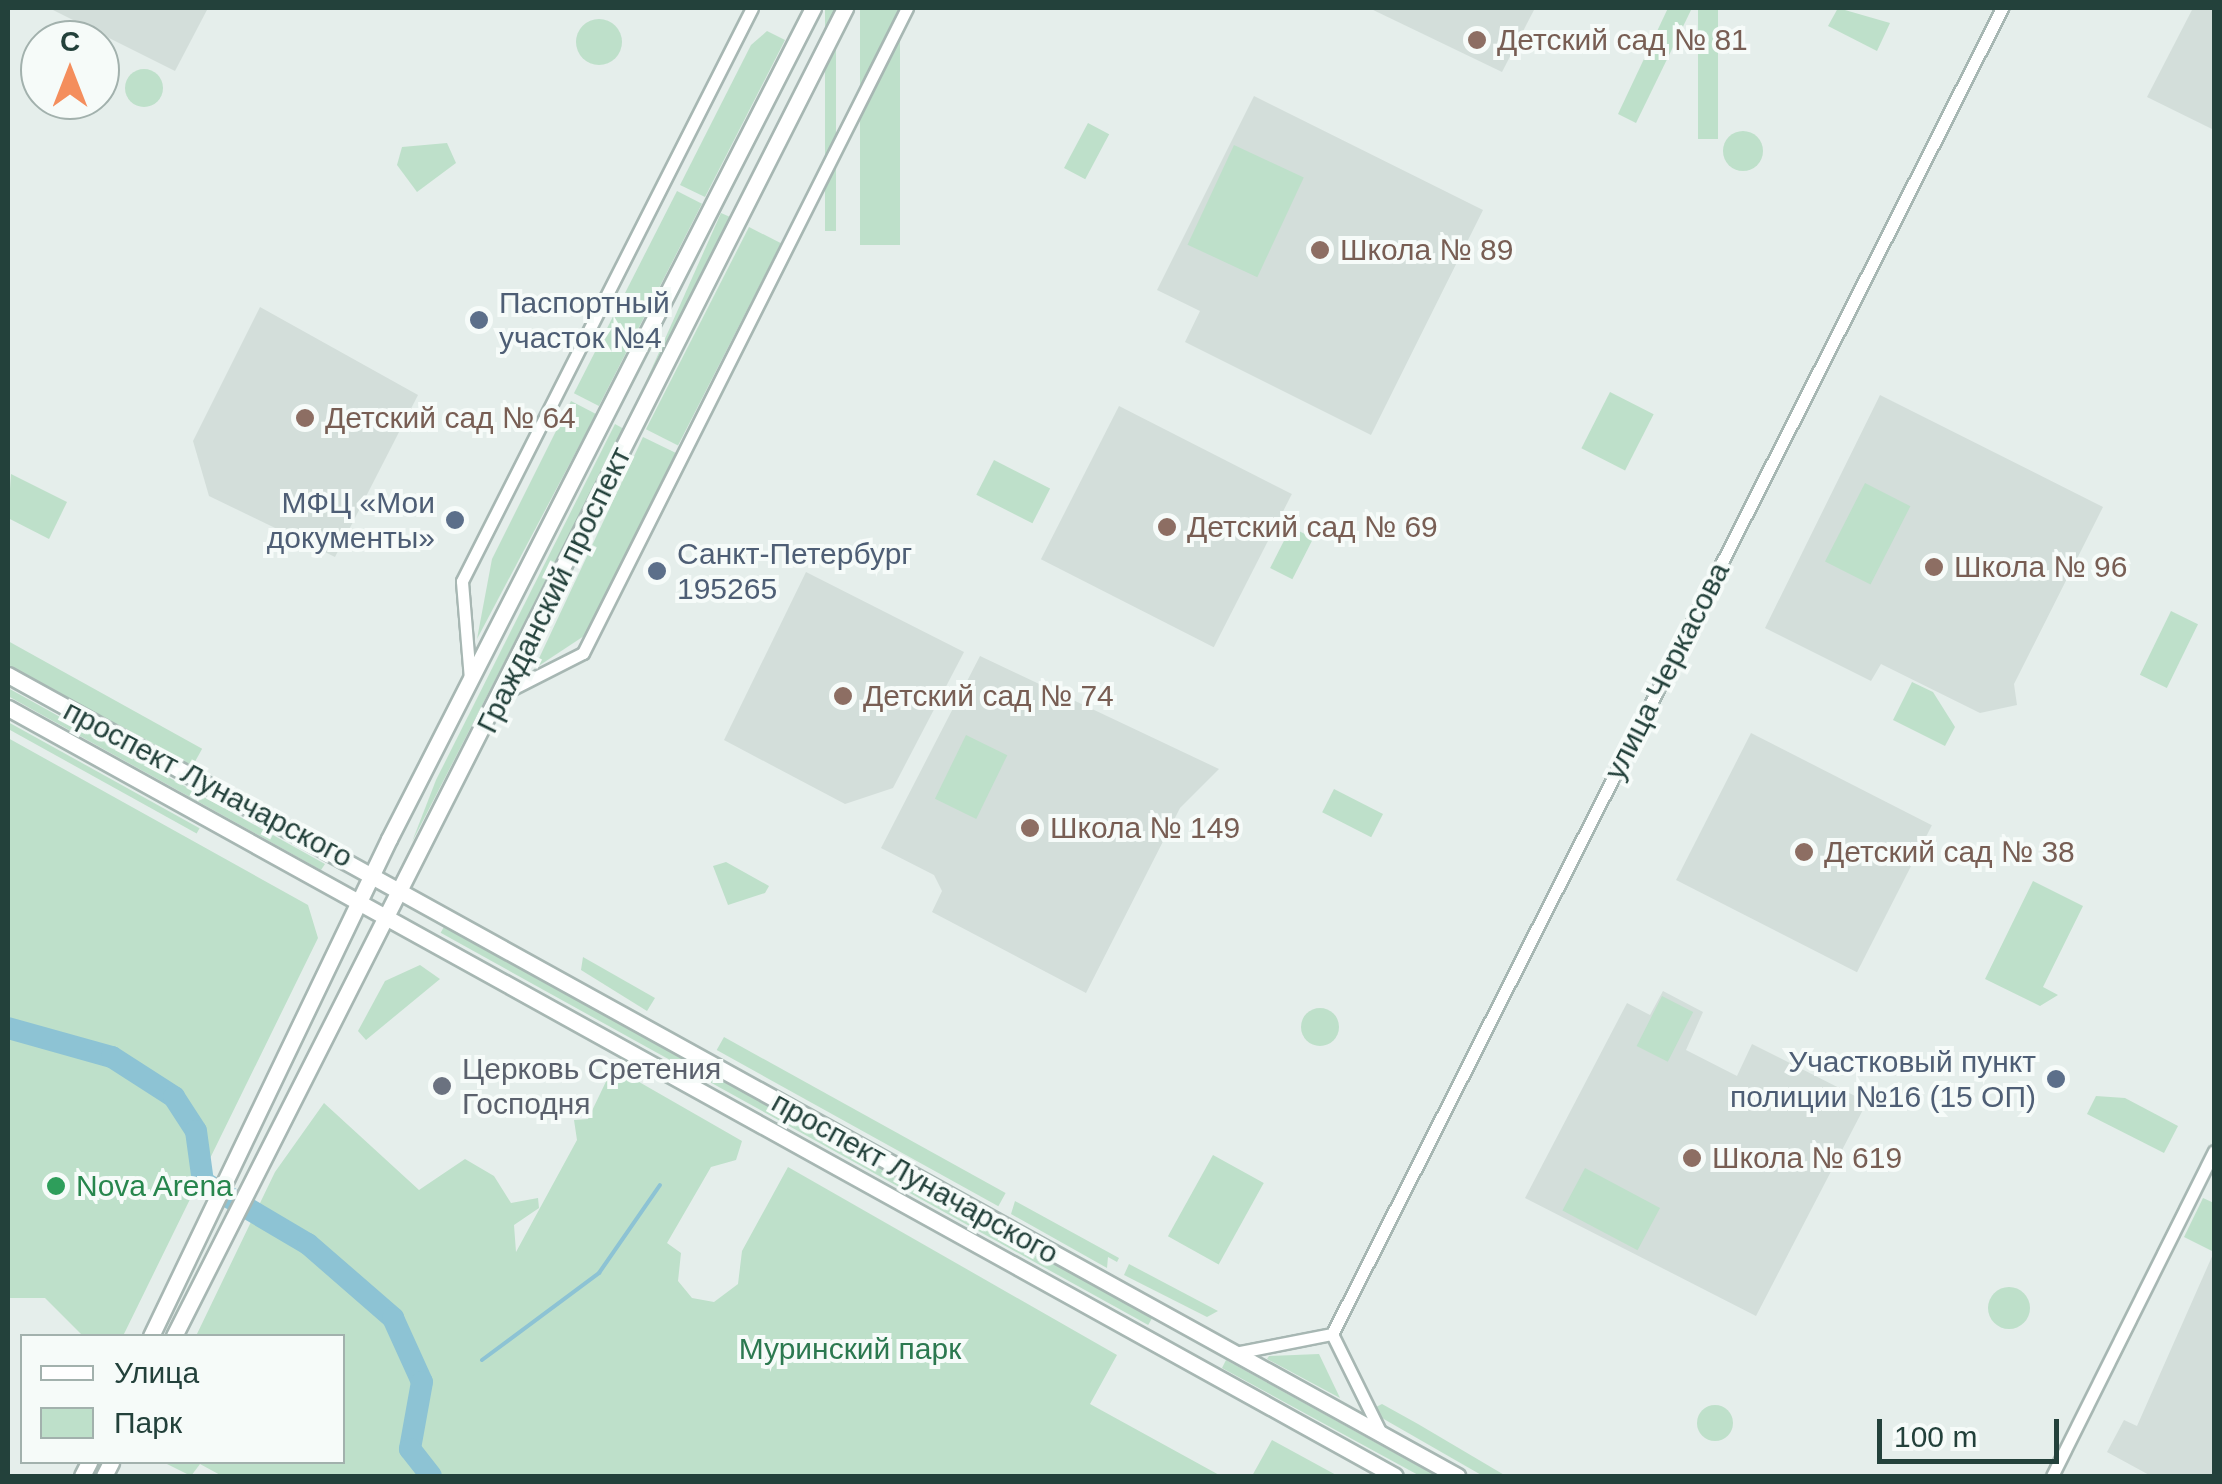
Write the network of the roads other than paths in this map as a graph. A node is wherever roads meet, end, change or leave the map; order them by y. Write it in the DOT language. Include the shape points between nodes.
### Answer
graph roads {
  1 [pos="752,8"];
  2 [pos="812,8"];
  3 [pos="844,8"];
  4 [pos="907,8"];
  5 [pos="2002,8"];
  6 [pos="8,675"];
  7 [pos="470,685"];
  8 [pos="506,692"];
  9 [pos="8,708"];
  10 [pos="373,873"];
  11 [pos="404,890"];
  12 [pos="357,906"];
  13 [pos="387,923"];
  14 [pos="2214,1151"];
  15 [pos="1164,1315"];
  16 [pos="152,1334"];
  17 [pos="175,1334"];
  18 [pos="1332,1334"];
  19 [pos="1151,1342"];
  20 [pos="1231,1353"];
  21 [pos="1383,1435"];
  22 [pos="1395,1476"];
  23 [pos="1457,1476"];
  24 [pos="2052,1476"];
  1 -- 7 [label="street" via="462,581"];
  2 -- 7 [label="main road, Гражданский проспект"];
  3 -- 8 [label="main road, Гражданский проспект"];
  4 -- 8 [label="street" via="583,653"];
  5 -- 18 [label="street, улица Черкасова"];
  6 -- 10 [label="main road, проспект Луначарского"];
  7 -- 10 [label="main road, Гражданский проспект"];
  8 -- 11 [label="main road, Гражданский проспект"];
  9 -- 12 [label="main road, проспект Луначарского"];
  10 -- 11 [label="main road, проспект Луначарского"];
  10 -- 12 [label="main road, Гражданский проспект"];
  11 -- 13 [label="main road, Гражданский проспект"];
  11 -- 15 [label="main road, проспект Луначарского"];
  12 -- 13 [label="main road, проспект Луначарского"];
  12 -- 16 [label="main road, Гражданский проспект"];
  13 -- 17 [label="main road, Гражданский проспект"];
  13 -- 19 [label="main road, проспект Луначарского"];
  14 -- 24 [label="street"];
  15 -- 19 [label="main road"];
  15 -- 20 [label="main road, проспект Луначарского"];
  18 -- 20 [label="street"];
  18 -- 21 [label="street"];
  19 -- 22 [label="main road, проспект Луначарского"];
  20 -- 21 [label="main road, проспект Луначарского"];
  21 -- 23 [label="main road, проспект Луначарского"];
}
